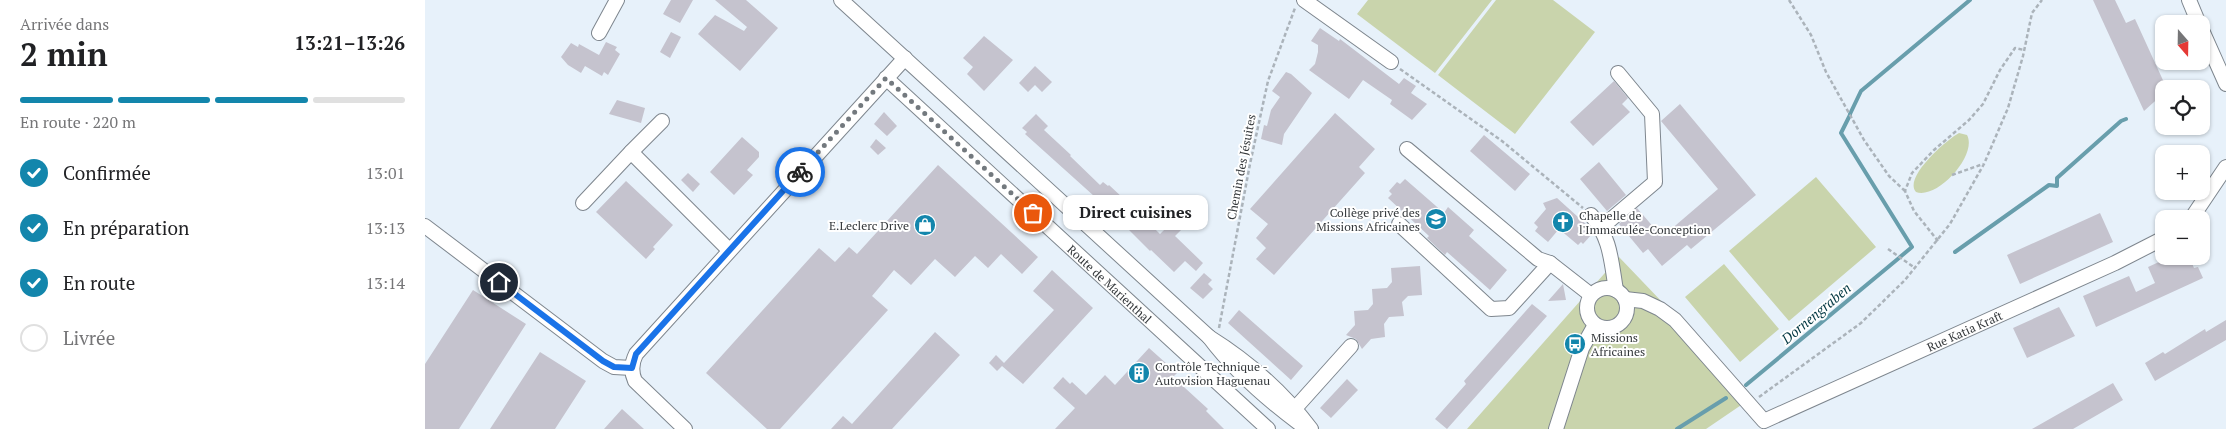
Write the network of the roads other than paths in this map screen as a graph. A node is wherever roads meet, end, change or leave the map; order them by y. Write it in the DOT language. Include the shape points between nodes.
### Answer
graph roads {
  1 [pos="617,0"];
  2 [pos="841,0"];
  3 [pos="1304,0"];
  4 [pos="2189,0"];
  5 [pos="2195,15"];
  6 [pos="599,33"];
  7 [pos="2210,48"];
  8 [pos="905,58"];
  9 [pos="1391,62"];
  10 [pos="1618,73"];
  11 [pos="886,78"];
  12 [pos="2226,84"];
  13 [pos="662,121"];
  14 [pos="1407,149"];
  15 [pos="631,152"];
  16 [pos="2226,167"];
  17 [pos="583,203"];
  18 [pos="2197,210"];
  19 [pos="1591,215"];
  20 [pos="1399,224"];
  21 [pos="425,226"];
  22 [pos="1601,227"];
  23 [pos="2155,243"];
  24 [pos="729,250"];
  25 [pos="1549,263"];
  26 [pos="1621,294"];
  27 [pos="1591,295"];
  28 [pos="1595,324"];
  29 [pos="1351,346"];
  30 [pos="632,368"];
  31 [pos="1292,412"];
  32 [pos="685,429"];
  33 [pos="1268,429"];
  34 [pos="1307,429"];
  35 [pos="1311,429"];
  36 [pos="1556,429"];
  1 -- 6 [label="street"];
  2 -- 8 [label="street"];
  3 -- 9 [label="street"];
  4 -- 5 [label="street"];
  7 -- 12 [label="street"];
  8 -- 11 [label="street"];
  8 -- 31 [label="street" via="1209,337 1239,356"];
  10 -- 22 [label="street" via="1652,114 1655,182"];
  11 -- 24 [label="street"];
  11 -- 33 [label="street, Route de Marienthal"];
  13 -- 15 [label="street"];
  14 -- 25 [label="street" via="1538,259"];
  15 -- 17 [label="street"];
  15 -- 24 [label="street"];
  16 -- 18 [label="street"];
  19 -- 22 [label="street"];
  20 -- 25 [label="street" via="1491,309 1509,308"];
  21 -- 30 [label="street" via="603,361 614,367"];
  22 -- 26 [label="street"];
  23 -- 26 [label="street, Rue Katia Kraft" via="1764,421 1675,320 1659,308"];
  24 -- 30 [label="street" via="636,354"];
  25 -- 27 [label="street"];
  26 -- 27 [label="street" via="1603,288"];
  26 -- 28 [label="street" via="1627,312 1620,324 1608,329"];
  27 -- 28 [label="street" via="1587,307 1590,320"];
  28 -- 36 [label="street" via="1582,348"];
  29 -- 31 [label="street"];
  30 -- 32 [label="street" via="635,381"];
  31 -- 34 [label="street"];
  31 -- 35 [label="street"];
}
